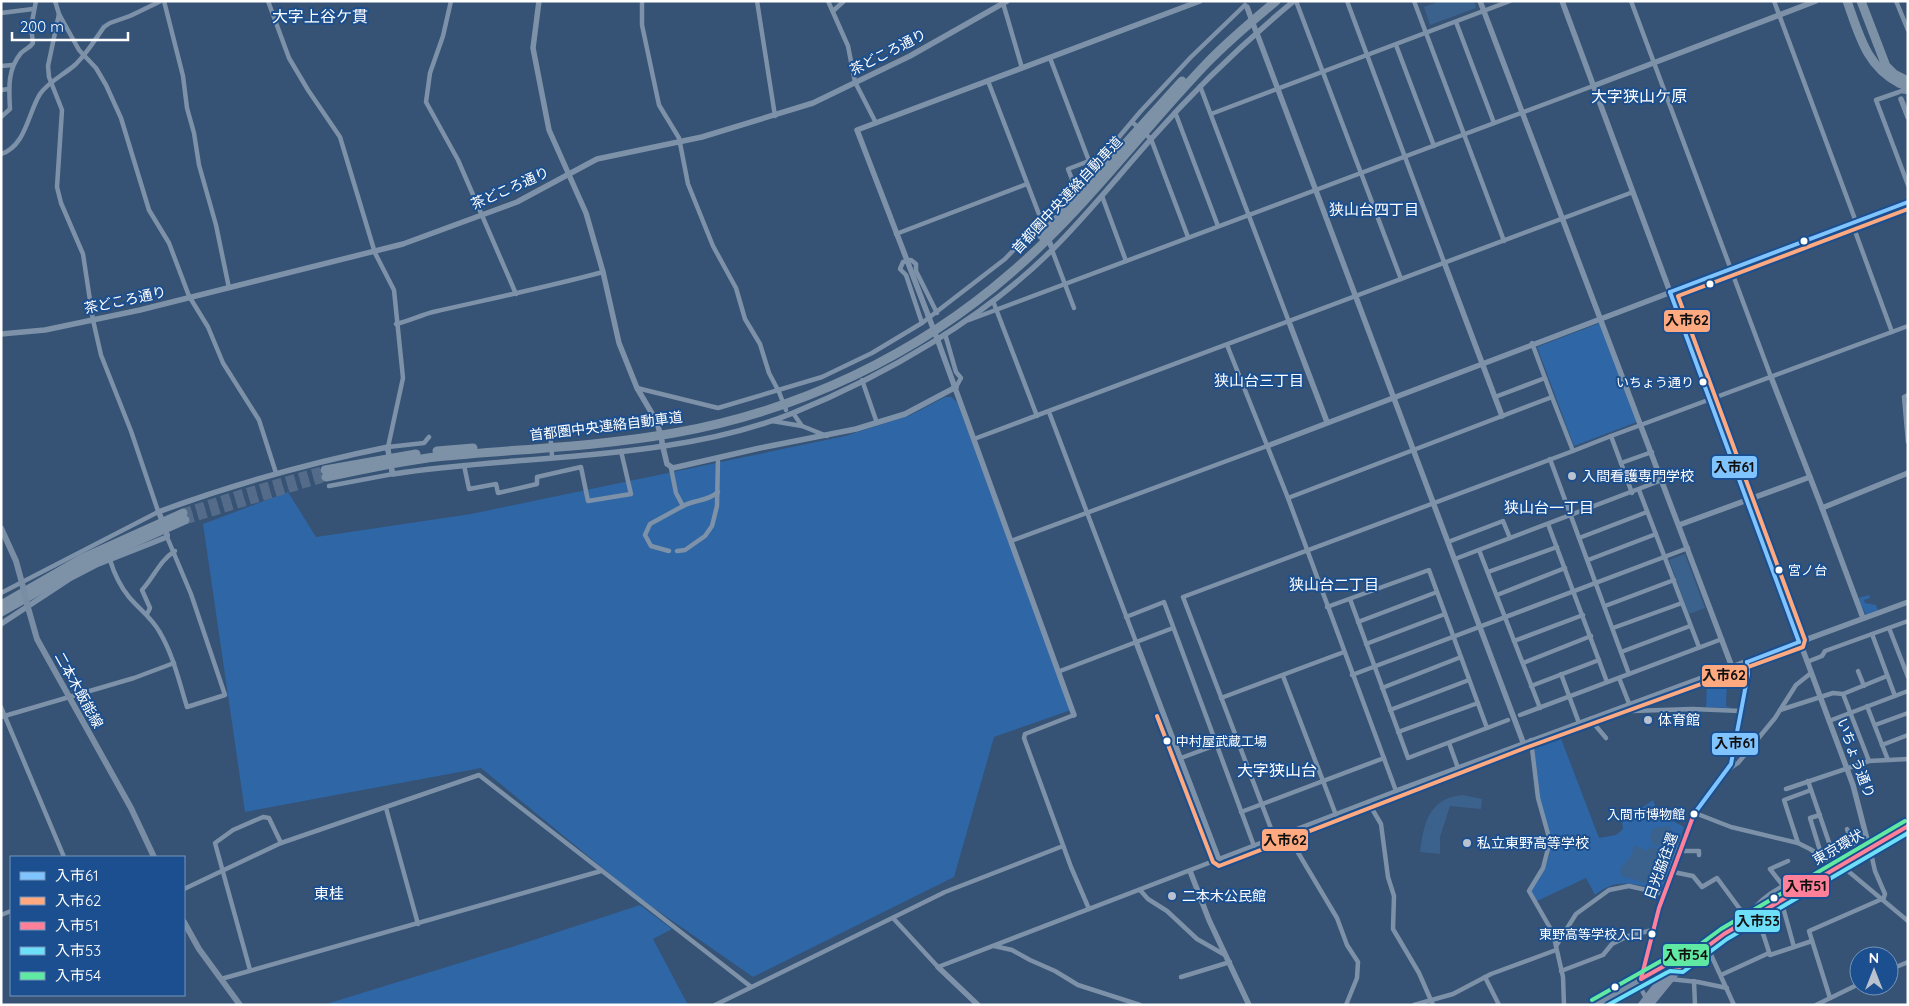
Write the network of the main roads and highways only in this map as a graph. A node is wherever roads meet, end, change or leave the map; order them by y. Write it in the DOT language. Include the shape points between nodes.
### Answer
graph roads {
  1 [pos="1267,1"];
  2 [pos="1276,1"];
  3 [pos="1847,1"];
  4 [pos="1861,1"];
  5 [pos="1904,85"];
  6 [pos="1,528"];
  7 [pos="1,605"];
  8 [pos="1,612"];
  9 [pos="1908,821"];
  10 [pos="1908,826"];
  11 [pos="1869,846"];
  12 [pos="154,856"];
  13 [pos="1837,864"];
  14 [pos="1755,913"];
  15 [pos="185,924"];
  16 [pos="1677,966"];
  17 [pos="1647,1003"];
  18 [pos="240,1005"];
  19 [pos="1595,1005"];
  1 -- 2 [label="highway, 首都圏中央連絡自動車道" via="1203,58 1071,206 1010,267 948,315 870,362 828,382 763,406 694,424 622,435 423,453 327,478 433,458 672,434 764,411 851,378 930,334 1014,271 1076,210 1207,62"];
  3 -- 5 [label="highway" via="1870,58 1890,78"];
  4 -- 5 [label="highway" via="1880,56"];
  6 -- 12 [label="main road, 二本木飯能線, bridge" via="14,556 37,639 131,808"];
  7 -- 8 [label="highway" via="83,558 184,517 86,564"];
  9 -- 11 [label="highway, 東京環状"];
  10 -- 11 [label="highway, 東京環状"];
  11 -- 13 [label="highway, 東京環状"];
  11 -- 13 [label="highway, 東京環状"];
  13 -- 14 [label="highway, 東京環状"];
  13 -- 14 [label="highway, 東京環状" via="1812,876"];
  14 -- 16 [label="highway, 東京環状"];
  14 -- 16 [label="highway, 東京環状" via="1704,941"];
  15 -- 18 [label="main road"];
  16 -- 17 [label="highway, 東京環状"];
  16 -- 17 [label="highway, 東京環状"];
  16 -- 19 [label="main road" via="1663,966"];
}
